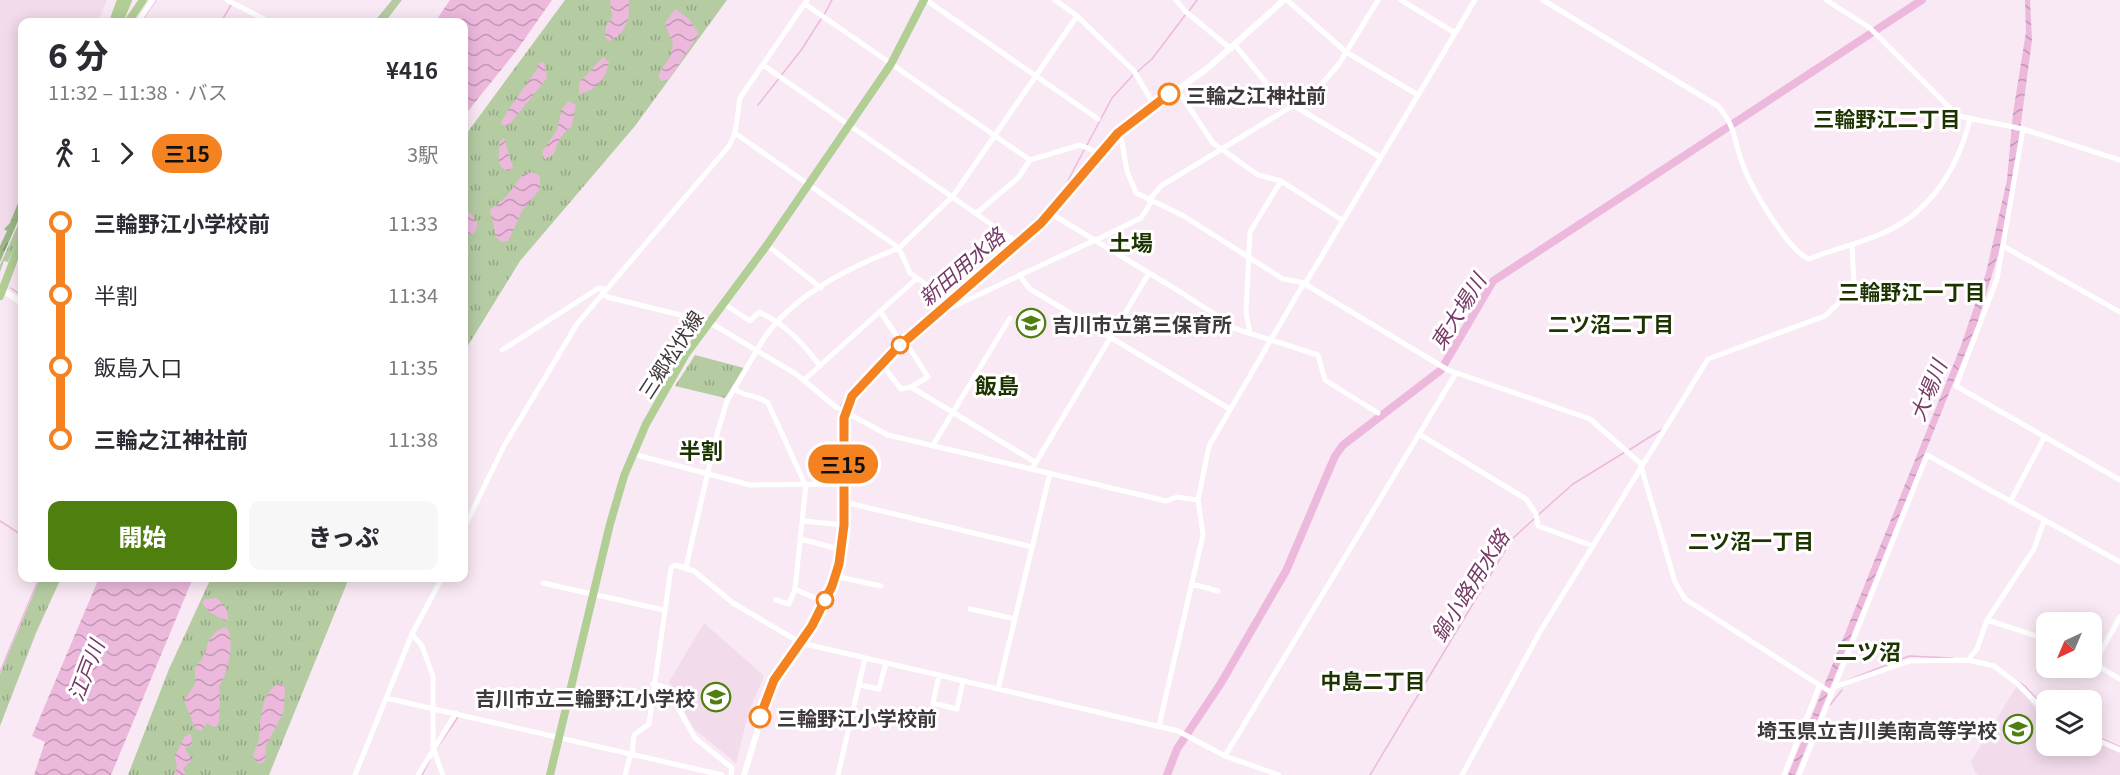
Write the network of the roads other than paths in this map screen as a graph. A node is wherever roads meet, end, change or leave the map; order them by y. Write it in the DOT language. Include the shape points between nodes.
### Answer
graph roads {
  1 [pos="121,0"];
  2 [pos="128,0"];
  3 [pos="143,0"];
  4 [pos="153,0"];
  5 [pos="227,0"];
  6 [pos="1055,0"];
  7 [pos="1176,0"];
  8 [pos="1286,0"];
  9 [pos="1378,0"];
  10 [pos="1401,0"];
  11 [pos="1475,0"];
  12 [pos="1543,0"];
  13 [pos="1826,0"];
  14 [pos="928,1"];
  15 [pos="806,2"];
  16 [pos="1077,16"];
  17 [pos="114,18"];
  18 [pos="121,18"];
  19 [pos="131,18"];
  20 [pos="141,18"];
  21 [pos="262,18"];
  22 [pos="1455,33"];
  23 [pos="1233,47"];
  24 [pos="1346,52"];
  25 [pos="891,64"];
  26 [pos="763,65"];
  27 [pos="1036,75"];
  28 [pos="1177,89"];
  29 [pos="1418,95"];
  30 [pos="1154,105"];
  31 [pos="1293,105"];
  32 [pos="1098,119"];
  33 [pos="1970,119"];
  34 [pos="850,124"];
  35 [pos="2022,129"];
  36 [pos="735,133"];
  37 [pos="1118,133"];
  38 [pos="995,136"];
  39 [pos="1221,149"];
  40 [pos="1099,153"];
  41 [pos="1380,157"];
  42 [pos="1030,160"];
  43 [pos="2120,160"];
  44 [pos="1281,182"];
  45 [pos="808,184"];
  46 [pos="953,196"];
  47 [pos="1151,200"];
  48 [pos="978,213"];
  49 [pos="1050,213"];
  50 [pos="1342,220"];
  51 [pos="1016,241"];
  52 [pos="1093,241"];
  53 [pos="767,244"];
  54 [pos="1851,244"];
  55 [pos="2003,246"];
  56 [pos="18,248"];
  57 [pos="899,248"];
  58 [pos="1249,256"];
  59 [pos="18,257"];
  60 [pos="1149,273"];
  61 [pos="1019,275"];
  62 [pos="916,279"];
  63 [pos="1305,283"];
  64 [pos="821,288"];
  65 [pos="1,291"];
  66 [pos="604,291"];
  67 [pos="18,301"];
  68 [pos="723,303"];
  69 [pos="943,305"];
  70 [pos="2119,309"];
  71 [pos="880,311"];
  72 [pos="1010,318"];
  73 [pos="777,321"];
  74 [pos="709,322"];
  75 [pos="1250,333"];
  76 [pos="1110,337"];
  77 [pos="1270,340"];
  78 [pos="901,341"];
  79 [pos="502,350"];
  80 [pos="757,350"];
  81 [pos="881,363"];
  82 [pos="820,366"];
  83 [pos="1456,373"];
  84 [pos="804,380"];
  85 [pos="911,387"];
  86 [pos="735,389"];
  87 [pos="1228,408"];
  88 [pos="841,410"];
  89 [pos="952,411"];
  90 [pos="1378,413"];
  91 [pos="1419,434"];
  92 [pos="2045,436"];
  93 [pos="933,445"];
  94 [pos="633,454"];
  95 [pos="1035,462"];
  96 [pos="1642,468"];
  97 [pos="1032,469"];
  98 [pos="1050,473"];
  99 [pos="707,476"];
  100 [pos="2120,480"];
  101 [pos="806,484"];
  102 [pos="840,484"];
  103 [pos="1198,500"];
  104 [pos="2010,502"];
  105 [pos="842,505"];
  106 [pos="468,520"];
  107 [pos="802,521"];
  108 [pos="2044,521"];
  109 [pos="841,525"];
  110 [pos="801,539"];
  111 [pos="1593,546"];
  112 [pos="1032,547"];
  113 [pos="839,549"];
  114 [pos="2120,562"];
  115 [pos="686,567"];
  116 [pos="835,576"];
  117 [pos="440,582"];
  118 [pos="543,583"];
  119 [pos="1192,584"];
  120 [pos="881,586"];
  121 [pos="795,589"];
  122 [pos="1218,591"];
  123 [pos="593,595"];
  124 [pos="776,600"];
  125 [pos="822,600"];
  126 [pos="970,609"];
  127 [pos="664,610"];
  128 [pos="2120,617"];
  129 [pos="1015,619"];
  130 [pos="1987,620"];
  131 [pos="412,634"];
  132 [pos="2036,636"];
  133 [pos="798,641"];
  134 [pos="2102,647"];
  135 [pos="865,658"];
  136 [pos="1969,659"];
  137 [pos="886,663"];
  138 [pos="2102,669"];
  139 [pos="939,675"];
  140 [pos="2120,680"];
  141 [pos="963,681"];
  142 [pos="653,684"];
  143 [pos="859,685"];
  144 [pos="1819,688"];
  145 [pos="998,689"];
  146 [pos="1832,691"];
  147 [pos="386,698"];
  148 [pos="2036,703"];
  149 [pos="435,709"];
  150 [pos="456,713"];
  151 [pos="1159,726"];
  152 [pos="559,736"];
  153 [pos="2102,742"];
  154 [pos="433,748"];
  155 [pos="2120,750"];
  156 [pos="631,753"];
  157 [pos="1225,756"];
  158 [pos="355,775"];
  159 [pos="418,775"];
  160 [pos="443,775"];
  161 [pos="550,775"];
  162 [pos="625,775"];
  163 [pos="722,775"];
  164 [pos="731,775"];
  165 [pos="744,775"];
  166 [pos="838,775"];
  167 [pos="1279,775"];
  168 [pos="1462,775"];
  169 [pos="1785,775"];
  170 [pos="1799,775"];
  1 -- 17 [label="main road"];
  2 -- 18 [label="main road"];
  3 -- 19 [label="main road"];
  4 -- 20 [label="street"];
  5 -- 21 [label="street"];
  6 -- 16 [label="street"];
  7 -- 23 [label="street" via="1187,13"];
  8 -- 23 [label="street"];
  8 -- 24 [label="street"];
  9 -- 24 [label="street"];
  10 -- 22 [label="street"];
  11 -- 22 [label="street"];
  12 -- 54 [label="street" via="1718,106 1732,125 1741,162 1756,194 1796,251 1809,259"];
  13 -- 33 [label="street" via="1874,32 1958,116"];
  14 -- 25 [label="main road, 三郷松伏線"];
  14 -- 27 [label="street"];
  15 -- 25 [label="street"];
  15 -- 26 [label="street"];
  16 -- 27 [label="street"];
  16 -- 30 [label="street" via="1136,73"];
  22 -- 29 [label="street"];
  23 -- 28 [label="street"];
  23 -- 31 [label="street" via="1267,86"];
  24 -- 29 [label="street"];
  24 -- 31 [label="street" via="1315,92"];
  25 -- 34 [label="main road, 三郷松伏線"];
  25 -- 38 [label="street"];
  26 -- 34 [label="street"];
  26 -- 36 [label="street" via="737,104"];
  27 -- 32 [label="street"];
  27 -- 38 [label="street"];
  28 -- 30 [label="street"];
  28 -- 39 [label="street"];
  29 -- 41 [label="street"];
  30 -- 37 [label="street"];
  31 -- 39 [label="street"];
  31 -- 41 [label="street"];
  33 -- 35 [label="street"];
  33 -- 54 [label="street" via="1960,155 1934,197 1896,227"];
  34 -- 45 [label="main road, 三郷松伏線"];
  34 -- 46 [label="street"];
  35 -- 43 [label="street"];
  35 -- 55 [label="street"];
  36 -- 45 [label="street"];
  36 -- 66 [label="street" via="729,147 705,176"];
  37 -- 40 [label="street"];
  37 -- 47 [label="street" via="1126,171 1136,193"];
  38 -- 42 [label="street"];
  38 -- 46 [label="street"];
  39 -- 44 [label="street" via="1258,175"];
  39 -- 47 [label="street" via="1161,186"];
  40 -- 42 [label="street" via="1086,146"];
  40 -- 49 [label="street"];
  41 -- 50 [label="street"];
  42 -- 48 [label="street" via="1018,178"];
  44 -- 50 [label="street"];
  44 -- 58 [label="street" via="1250,232"];
  45 -- 53 [label="main road, 三郷松伏線"];
  45 -- 57 [label="street"];
  46 -- 48 [label="street"];
  46 -- 57 [label="street"];
  47 -- 52 [label="street" via="1141,218"];
  47 -- 58 [label="street"];
  48 -- 51 [label="street"];
  49 -- 51 [label="street"];
  49 -- 52 [label="street"];
  50 -- 63 [label="street"];
  51 -- 69 [label="street"];
  52 -- 60 [label="street"];
  52 -- 61 [label="street"];
  53 -- 64 [label="street"];
  53 -- 68 [label="main road, 三郷松伏線"];
  54 -- 96 [label="street" via="1854,284 1850,292 1825,316 1708,359"];
  55 -- 70 [label="street"];
  55 -- 92 [label="street" via="1997,279 1956,386"];
  56 -- 65 [label="main road"];
  57 -- 62 [label="street"];
  57 -- 64 [label="street" via="869,260"];
  58 -- 63 [label="street" via="1283,279"];
  58 -- 75 [label="street" via="1246,312"];
  59 -- 65 [label="main road"];
  60 -- 75 [label="street" via="1219,317 1224,325"];
  60 -- 76 [label="street"];
  61 -- 69 [label="street" via="948,309"];
  61 -- 76 [label="street" via="1030,289"];
  62 -- 69 [label="street" via="927,285"];
  62 -- 71 [label="street"];
  63 -- 77 [label="street"];
  63 -- 83 [label="street"];
  64 -- 73 [label="street"];
  65 -- 67 [label="street"];
  66 -- 74 [label="street" via="607,297"];
  66 -- 79 [label="street" via="599,288"];
  66 -- 106 [label="street" via="577,324 526,406"];
  68 -- 73 [label="street" via="750,321 759,312"];
  68 -- 74 [label="main road, 三郷松伏線"];
  69 -- 78 [label="street"];
  71 -- 78 [label="street"];
  71 -- 82 [label="street"];
  72 -- 89 [label="street"];
  73 -- 80 [label="street"];
  73 -- 82 [label="street" via="805,345"];
  74 -- 80 [label="street"];
  74 -- 94 [label="main road, 三郷松伏線" via="665,387"];
  75 -- 77 [label="street"];
  76 -- 87 [label="street"];
  76 -- 95 [label="street"];
  77 -- 87 [label="street"];
  77 -- 90 [label="street" via="1318,355 1325,381"];
  78 -- 81 [label="street"];
  78 -- 85 [label="street" via="928,377"];
  80 -- 84 [label="street"];
  80 -- 86 [label="street"];
  81 -- 85 [label="street" via="901,389"];
  81 -- 88 [label="street"];
  82 -- 84 [label="street"];
  83 -- 91 [label="street"];
  83 -- 96 [label="street" via="1590,419 1637,459"];
  84 -- 88 [label="street"];
  85 -- 89 [label="street"];
  86 -- 99 [label="street" via="727,401"];
  86 -- 101 [label="street" via="768,403"];
  87 -- 103 [label="street" via="1209,446"];
  88 -- 93 [label="street" via="888,435"];
  88 -- 102 [label="street"];
  89 -- 93 [label="street"];
  89 -- 95 [label="street"];
  91 -- 111 [label="street" via="1526,499 1536,514 1538,526"];
  91 -- 157 [label="street"];
  92 -- 100 [label="street"];
  92 -- 104 [label="street"];
  93 -- 97 [label="street"];
  94 -- 99 [label="street"];
  94 -- 123 [label="main road, 三郷松伏線" via="617,497"];
  95 -- 97 [label="street"];
  96 -- 111 [label="street"];
  96 -- 144 [label="street" via="1675,582 1685,599"];
  97 -- 98 [label="street"];
  98 -- 103 [label="street" via="1166,501 1177,497"];
  98 -- 112 [label="street"];
  99 -- 101 [label="street" via="750,485"];
  99 -- 115 [label="street"];
  101 -- 102 [label="street"];
  101 -- 107 [label="street"];
  102 -- 105 [label="street"];
  103 -- 119 [label="street" via="1203,535"];
  104 -- 108 [label="street"];
  104 -- 146 [label="street" via="1927,455"];
  105 -- 109 [label="street"];
  105 -- 112 [label="street"];
  107 -- 109 [label="street"];
  107 -- 110 [label="street"];
  108 -- 114 [label="street"];
  108 -- 130 [label="street" via="2034,549"];
  109 -- 113 [label="street"];
  110 -- 113 [label="street"];
  110 -- 121 [label="street"];
  111 -- 168 [label="street" via="1541,630"];
  112 -- 129 [label="street"];
  113 -- 116 [label="street"];
  115 -- 127 [label="street" via="671,568"];
  115 -- 133 [label="street" via="733,603"];
  116 -- 120 [label="street"];
  116 -- 125 [label="street"];
  117 -- 131 [label="street"];
  118 -- 123 [label="street"];
  119 -- 122 [label="street"];
  119 -- 151 [label="street"];
  121 -- 124 [label="street" via="789,604"];
  121 -- 125 [label="street"];
  123 -- 127 [label="street"];
  123 -- 152 [label="main road, 三郷松伏線"];
  125 -- 133 [label="street"];
  126 -- 129 [label="street"];
  127 -- 142 [label="street"];
  128 -- 134 [label="street"];
  129 -- 145 [label="street"];
  130 -- 132 [label="street"];
  130 -- 136 [label="street" via="1977,649"];
  131 -- 147 [label="street"];
  131 -- 149 [label="street" via="422,646 433,676"];
  133 -- 135 [label="street"];
  133 -- 165 [label="street" via="770,688"];
  135 -- 137 [label="street"];
  135 -- 143 [label="street"];
  136 -- 146 [label="street" via="1911,661"];
  136 -- 148 [label="street" via="1994,666"];
  137 -- 139 [label="street"];
  137 -- 143 [label="street" via="879,689"];
  138 -- 140 [label="street"];
  139 -- 141 [label="street"];
  139 -- 141 [label="street" via="933,703 957,709"];
  141 -- 145 [label="street"];
  142 -- 156 [label="street" via="649,724 634,735"];
  142 -- 164 [label="street" via="667,688 695,738 732,768"];
  143 -- 166 [label="street"];
  144 -- 146 [label="street"];
  144 -- 169 [label="street"];
  145 -- 151 [label="street"];
  146 -- 170 [label="street"];
  147 -- 149 [label="street"];
  147 -- 158 [label="street"];
  149 -- 150 [label="street"];
  149 -- 154 [label="street"];
  150 -- 152 [label="street"];
  150 -- 154 [label="street"];
  151 -- 157 [label="street" via="1182,733"];
  152 -- 156 [label="street"];
  152 -- 161 [label="main road, 三郷松伏線"];
  153 -- 155 [label="street"];
  154 -- 159 [label="street"];
  154 -- 160 [label="street"];
  156 -- 162 [label="street"];
  156 -- 163 [label="street"];
  157 -- 167 [label="street"];
}
